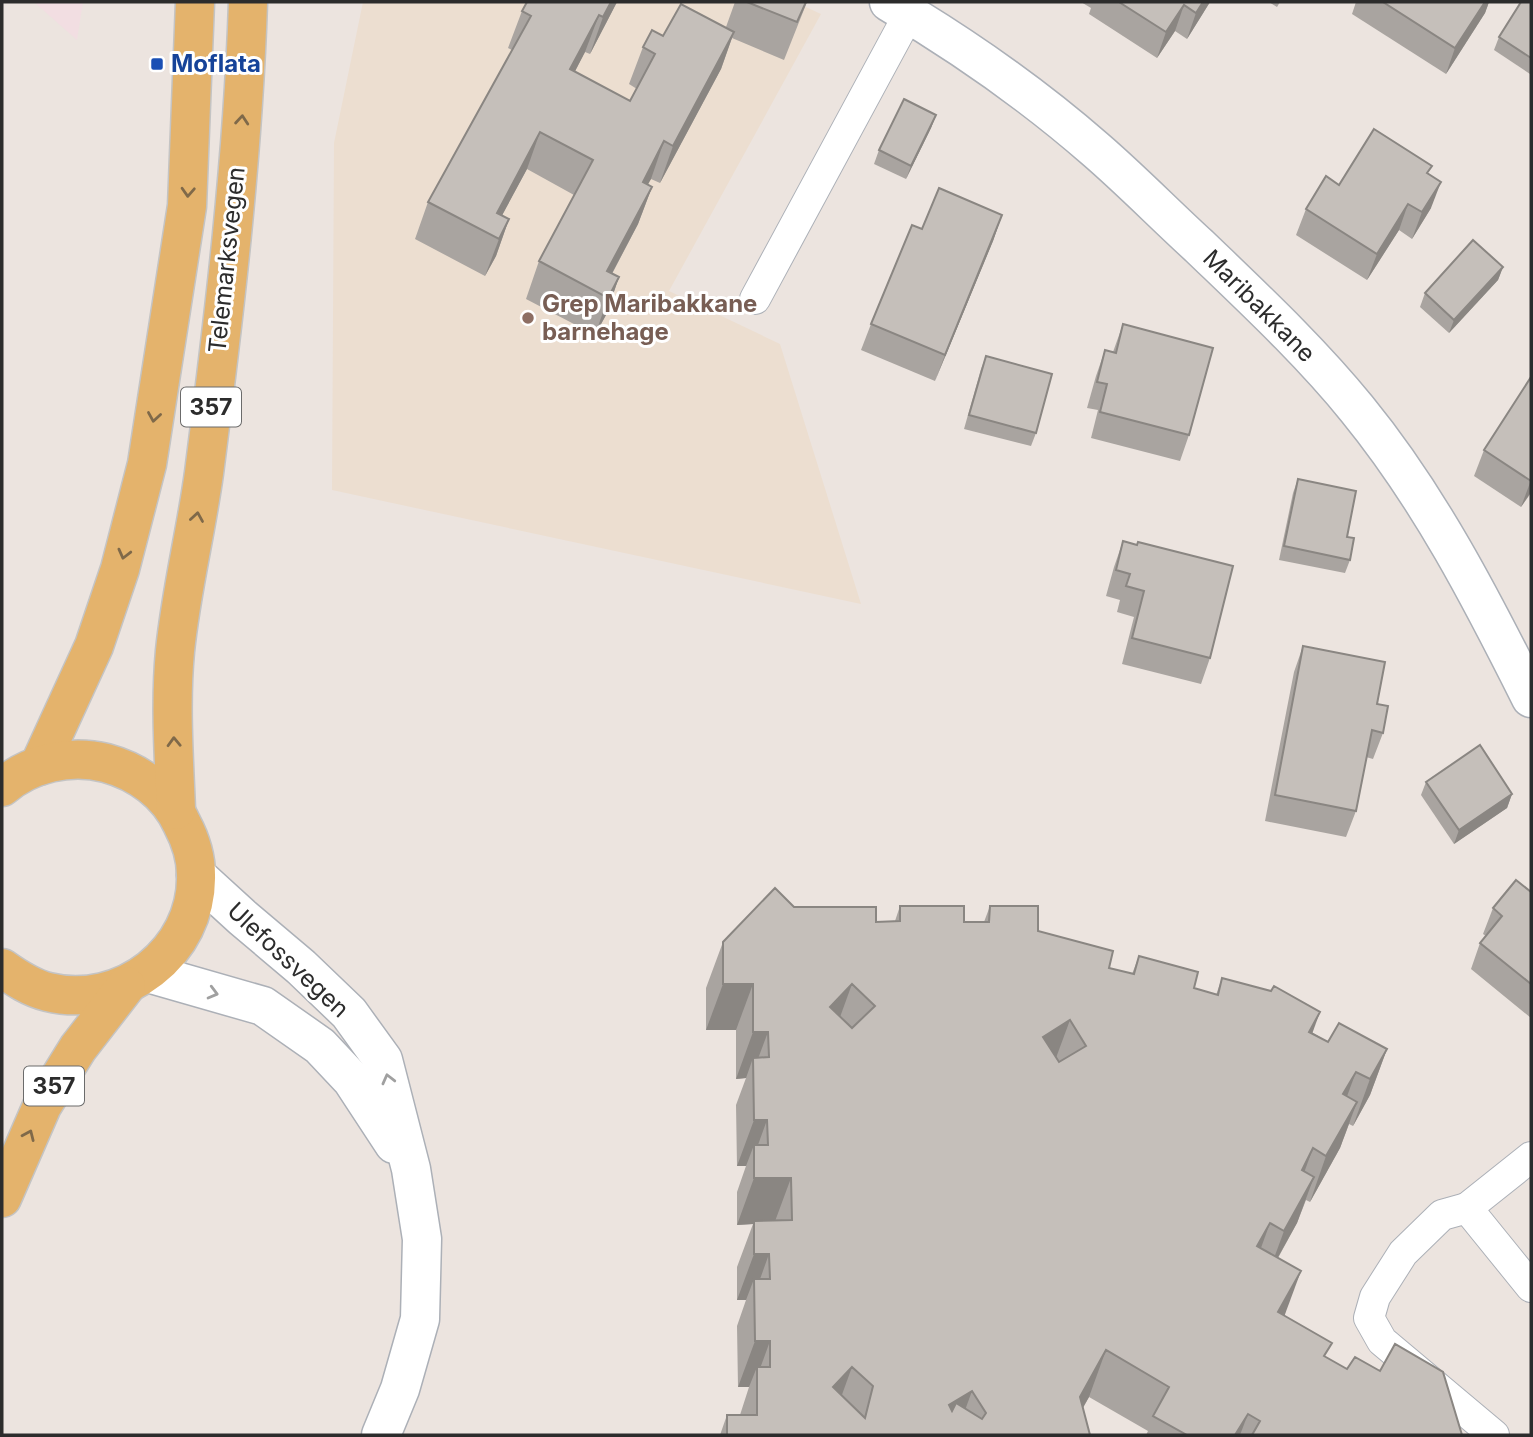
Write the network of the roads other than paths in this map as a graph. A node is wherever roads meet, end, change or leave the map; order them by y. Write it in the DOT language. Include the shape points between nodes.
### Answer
graph roads {
  1 [pos="195,2"];
  2 [pos="248,2"];
  3 [pos="899,8"];
  4 [pos="755,299"];
  5 [pos="1531,698"];
  6 [pos="14,777"];
  7 [pos="176,810"];
  8 [pos="196,875"];
  9 [pos="2,968"];
  10 [pos="137,979"];
  11 [pos="1531,1157"];
  12 [pos="411,1169"];
  13 [pos="2,1198"];
  14 [pos="1467,1208"];
  15 [pos="1531,1287"];
  16 [pos="381,1435"];
  17 [pos="1494,1435"];
  1 -- 6 [label="main road, Telemarksvegen / 357, one-way" via="187,206 147,464 94,646"];
  7 -- 2 [label="main road, Telemarksvegen / 357, one-way" via="175,651 204,475 234,205"];
  3 -- 4 [label="lane"];
  3 -- 5 [label="street, Maribakkane" via="1009,82 1094,148 1298,344 1357,410 1435,520"];
  6 -- 7 [label="main road, 357" via="67,759 96,761 124,768 153,785"];
  7 -- 8 [label="main road, 357" via="191,842"];
  8 -- 10 [label="main road, 357" via="183,932 168,955"];
  12 -- 8 [label="street, Ulefossvegen, one-way" via="383,1060 339,1003"];
  9 -- 10 [label="main road" via="23,983 74,996 100,994"];
  10 -- 12 [label="street, Ulefossvegen, one-way" via="263,1006 320,1046 352,1080"];
  13 -- 10 [label="main road, 357, one-way" via="42,1106 78,1048"];
  11 -- 14 [label="lane"];
  12 -- 16 [label="street, Ulefossvegen" via="422,1239 420,1319"];
  14 -- 15 [label="lane"];
  14 -- 17 [label="lane" via="1442,1215 1403,1253 1376,1297 1369,1318 1382,1341"];
}
